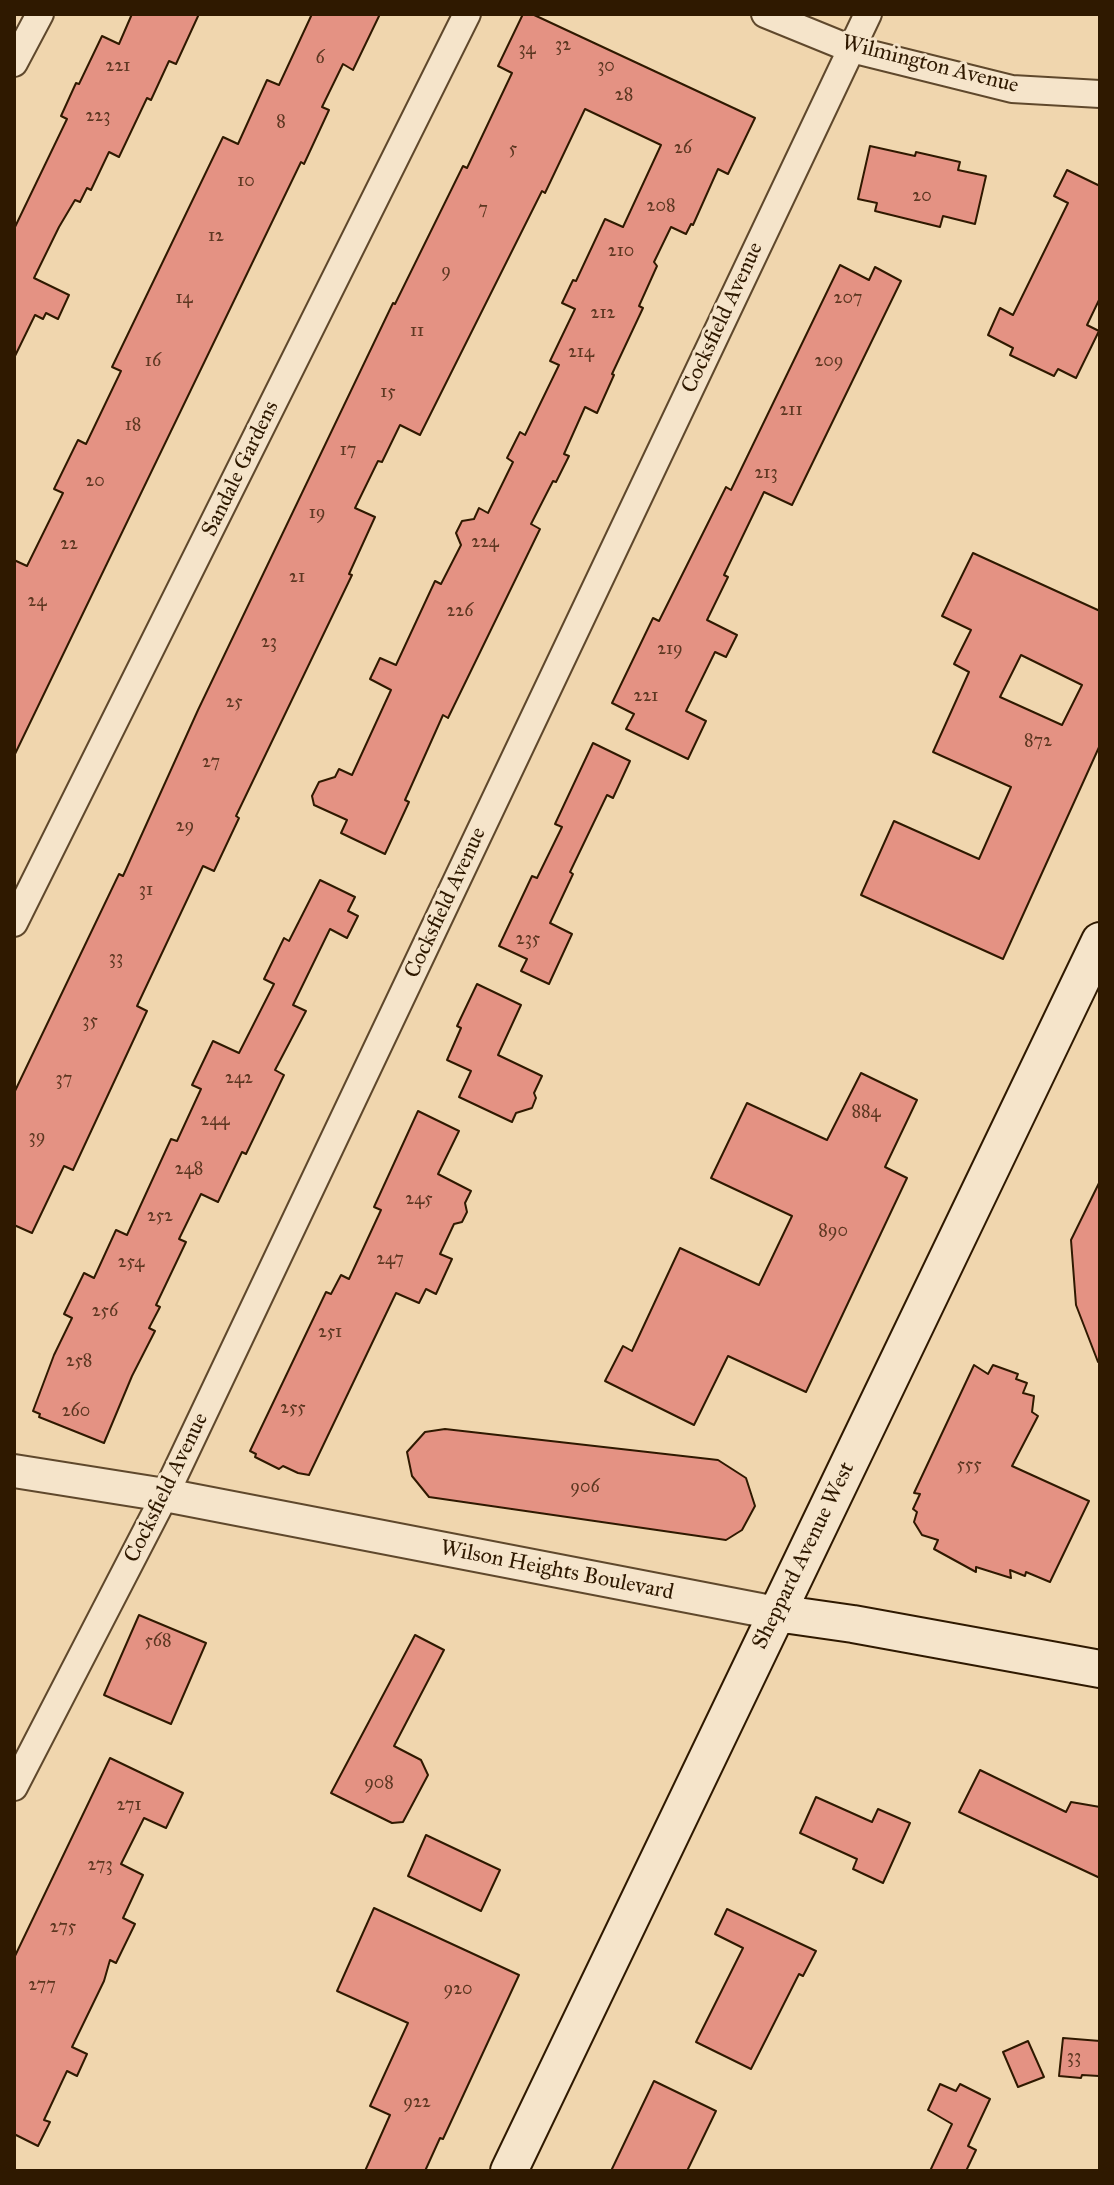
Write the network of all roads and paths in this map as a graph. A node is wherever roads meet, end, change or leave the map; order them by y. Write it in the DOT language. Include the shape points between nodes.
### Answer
graph roads {
  1 [pos="40,14"];
  2 [pos="467,14"];
  3 [pos="765,14"];
  4 [pos="868,14"];
  5 [pos="851,49"];
  6 [pos="14,63"];
  7 [pos="1100,94"];
  8 [pos="14,923"];
  9 [pos="1100,941"];
  10 [pos="14,1471"];
  11 [pos="165,1495"];
  12 [pos="776,1613"];
  13 [pos="1100,1669"];
  14 [pos="15,1781"];
  15 [pos="509,2171"];
  1 -- 6 [label="street"];
  2 -- 8 [label="street, Sandale Gardens"];
  3 -- 5 [label="street, Wilmington Avenue"];
  4 -- 5 [label="street, Cocksfield Avenue"];
  5 -- 7 [label="street, Wilmington Avenue" via="1012,89"];
  5 -- 11 [label="street, Cocksfield Avenue"];
  9 -- 12 [label="main road, Sheppard Avenue West"];
  10 -- 11 [label="street, Wilson Heights Boulevard"];
  11 -- 12 [label="street, Wilson Heights Boulevard"];
  11 -- 14 [label="street, Cocksfield Avenue"];
  12 -- 13 [label="main road, Wilson Heights Boulevard"];
  12 -- 15 [label="main road, Sheppard Avenue West"];
}
